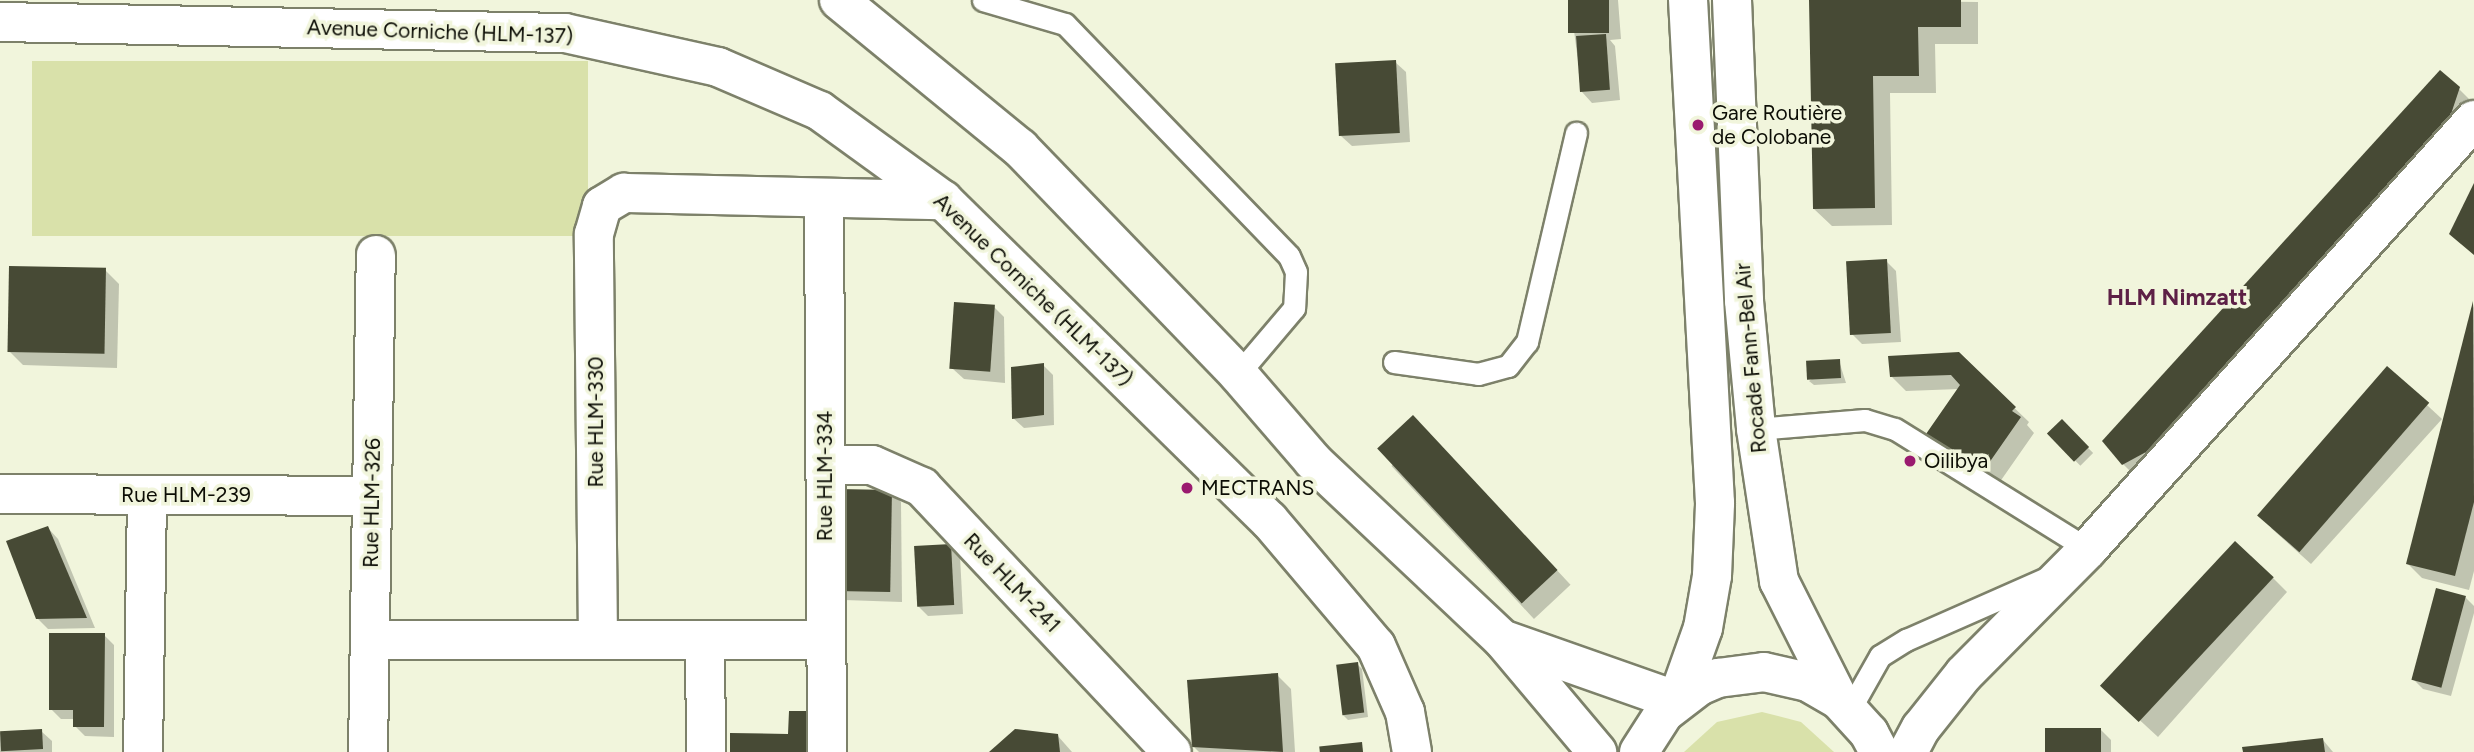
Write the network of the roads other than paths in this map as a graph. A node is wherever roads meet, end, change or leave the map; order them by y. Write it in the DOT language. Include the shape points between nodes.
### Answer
graph roads {
  1 [pos="839,0"];
  2 [pos="983,0"];
  3 [pos="1688,0"];
  4 [pos="1732,0"];
  5 [pos="0,22"];
  6 [pos="2471,128"];
  7 [pos="1576,133"];
  8 [pos="824,200"];
  9 [pos="943,200"];
  10 [pos="376,255"];
  11 [pos="1394,362"];
  12 [pos="1238,374"];
  13 [pos="1756,429"];
  14 [pos="825,465"];
  15 [pos="0,494"];
  16 [pos="147,495"];
  17 [pos="372,496"];
  18 [pos="2079,559"];
  19 [pos="1502,639"];
  20 [pos="370,640"];
  21 [pos="598,640"];
  22 [pos="705,640"];
  23 [pos="826,640"];
  24 [pos="1677,701"];
  25 [pos="1845,705"];
  26 [pos="1405,712"];
  27 [pos="143,752"];
  28 [pos="368,752"];
  29 [pos="706,752"];
  30 [pos="827,752"];
  31 [pos="1172,752"];
  32 [pos="1412,752"];
  33 [pos="1433,752"];
  34 [pos="1597,752"];
  35 [pos="1639,752"];
  36 [pos="1879,752"];
  37 [pos="1908,752"];
  1 -- 12 [label="main road" via="1020,148"];
  2 -- 12 [label="lane" via="1065,24 1289,256 1296,272 1294,307"];
  3 -- 24 [label="main road, Rocade Fann-Bel Air" via="1715,503 1712,576 1703,628"];
  4 -- 13 [label="main road, Rocade Fann-Bel Air" via="1744,301"];
  5 -- 9 [label="main road, Avenue Corniche (HLM-137)" via="565,33 718,67 807,106"];
  6 -- 18 [label="main road"];
  7 -- 11 [label="lane" via="1527,342 1508,366 1478,374"];
  8 -- 9 [label="main road"];
  8 -- 14 [label="main road, Rue HLM-334"];
  8 -- 21 [label="main road, Rue HLM-330" via="624,193 602,206 594,234"];
  9 -- 26 [label="main road, Avenue Corniche (HLM-137)" via="1269,520 1376,646"];
  10 -- 17 [label="main road, Rue HLM-326"];
  12 -- 19 [label="main road" via="1313,461"];
  13 -- 18 [label="lane" via="1865,420 1895,429"];
  13 -- 25 [label="main road, Rocade Fann-Bel Air" via="1779,581"];
  14 -- 23 [label="main road, Rue HLM-334"];
  14 -- 31 [label="main road, Rue HLM-241" via="872,465 922,487"];
  15 -- 16 [label="main road, Rue HLM-239"];
  16 -- 17 [label="main road, Rue HLM-239"];
  16 -- 27 [label="main road"];
  17 -- 20 [label="main road, Rue HLM-326"];
  18 -- 25 [label="lane" via="1880,656"];
  18 -- 37 [label="main road" via="1964,674"];
  19 -- 24 [label="main road"];
  19 -- 34 [label="main road"];
  20 -- 21 [label="main road"];
  20 -- 28 [label="main road, Rue HLM-326"];
  21 -- 22 [label="main road"];
  22 -- 23 [label="main road"];
  22 -- 29 [label="main road"];
  23 -- 30 [label="main road, Rue HLM-334"];
  24 -- 25 [label="main road" via="1718,678 1764,672 1808,682"];
  24 -- 35 [label="main road" via="1648,733"];
  25 -- 36 [label="main road, Rocade Fann-Bel Air"];
  26 -- 32 [label="main road, Avenue Corniche (HLM-137)"];
  26 -- 33 [label="main road"];
}
